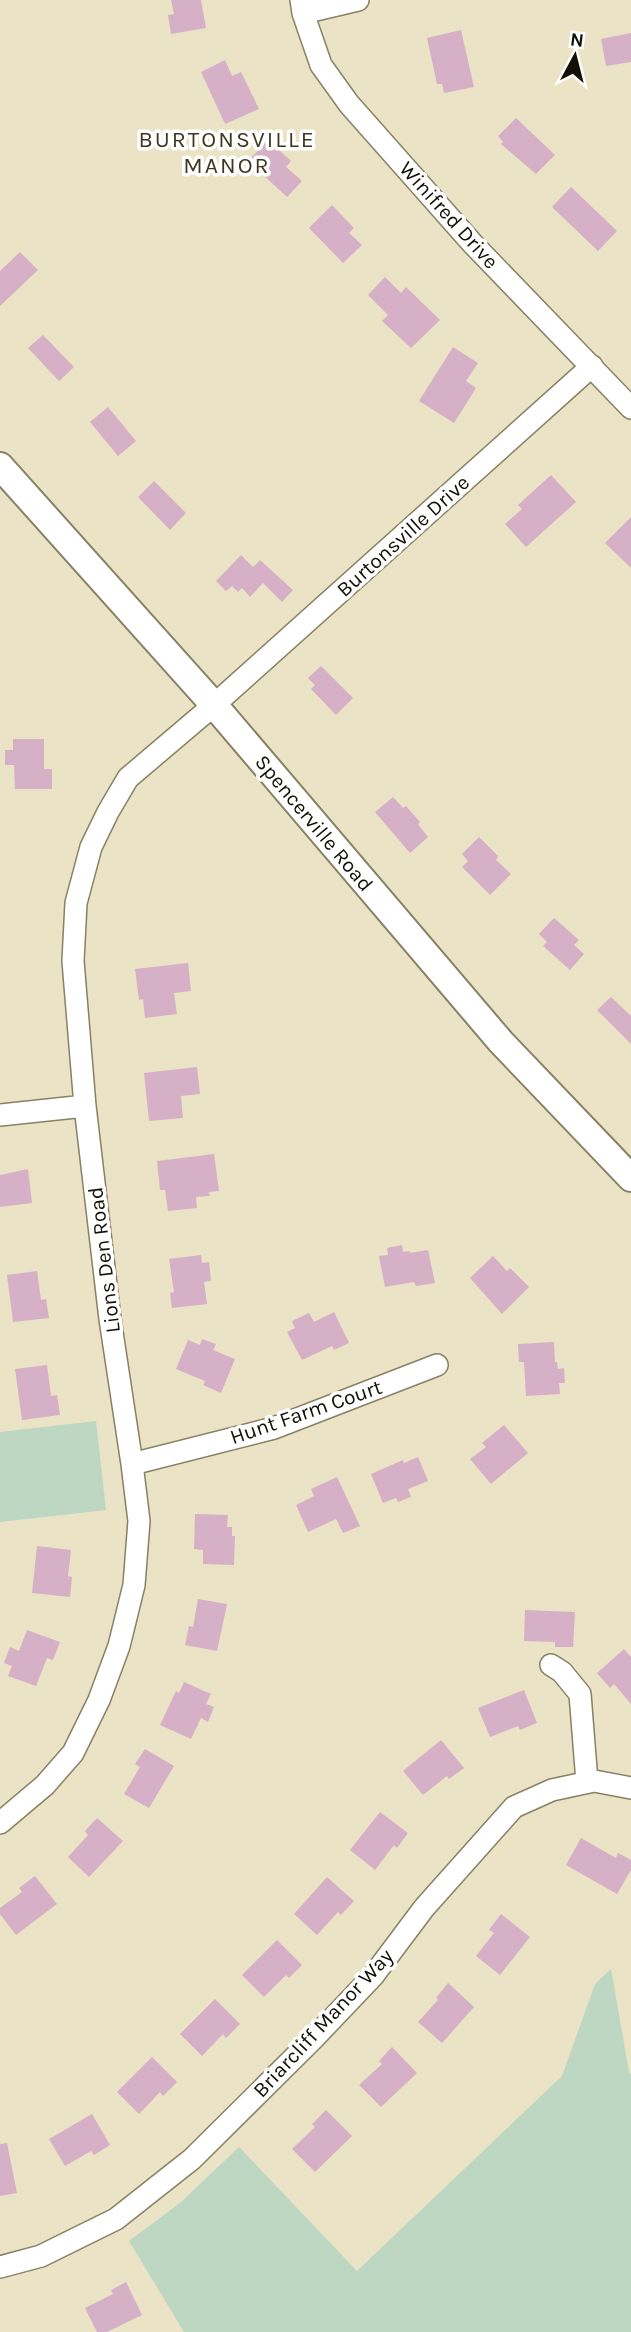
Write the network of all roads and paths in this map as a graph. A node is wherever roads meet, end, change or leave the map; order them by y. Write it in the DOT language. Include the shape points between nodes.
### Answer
graph roads {
  1 [pos="358,0"];
  2 [pos="302,7"];
  3 [pos="592,366"];
  4 [pos="631,408"];
  5 [pos="0,466"];
  6 [pos="214,705"];
  7 [pos="85,1106"];
  8 [pos="0,1115"];
  9 [pos="631,1178"];
  10 [pos="437,1365"];
  11 [pos="132,1464"];
  12 [pos="551,1665"];
  13 [pos="587,1782"];
  14 [pos="631,1788"];
  15 [pos="0,1823"];
  16 [pos="0,2267"];
  1 -- 2 [label="street"];
  2 -- 3 [label="street, Winifred Drive" via="321,65 349,104 472,243"];
  3 -- 4 [label="street, Winifred Drive"];
  3 -- 6 [label="street, Burtonsville Drive"];
  5 -- 6 [label="main road, Spencerville Road"];
  6 -- 7 [label="street, Lions Den Road" via="128,778 92,847 76,903 74,961"];
  6 -- 9 [label="main road, Spencerville Road" via="501,1042"];
  7 -- 8 [label="street"];
  7 -- 11 [label="street, Lions Den Road"];
  10 -- 11 [label="street, Hunt Farm Court" via="274,1428"];
  11 -- 15 [label="street, Lions Den Road" via="139,1521 134,1585 99,1700 73,1753 45,1785"];
  12 -- 13 [label="street" via="580,1694"];
  13 -- 14 [label="street, Briarcliff Manor Way"];
  13 -- 16 [label="street, Briarcliff Manor Way" via="552,1790 514,1807 424,1909 373,1976 192,2159 116,2219 41,2256"];
}
